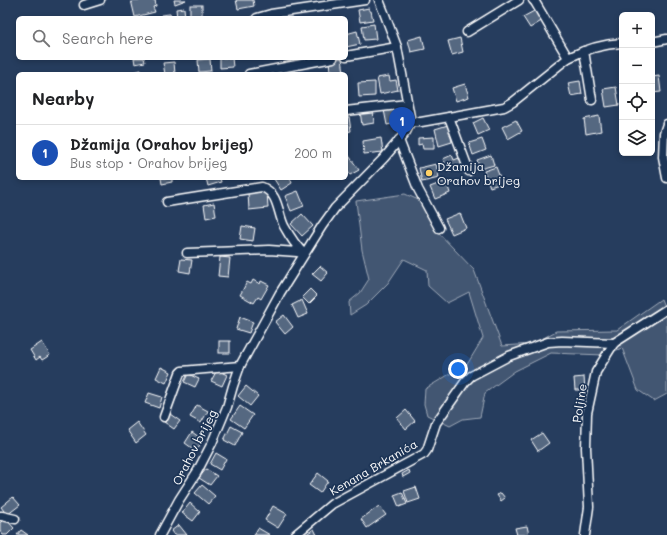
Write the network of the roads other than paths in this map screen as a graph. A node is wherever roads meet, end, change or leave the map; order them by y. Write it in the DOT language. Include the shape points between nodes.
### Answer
graph roads {
  1 [pos="100,0"];
  2 [pos="365,0"];
  3 [pos="378,0"];
  4 [pos="519,0"];
  5 [pos="533,0"];
  6 [pos="84,4"];
  7 [pos="264,16"];
  8 [pos="467,32"];
  9 [pos="667,39"];
  10 [pos="655,41"];
  11 [pos="619,43"];
  12 [pos="397,47"];
  13 [pos="584,51"];
  14 [pos="348,56"];
  15 [pos="568,58"];
  16 [pos="322,60"];
  17 [pos="260,72"];
  18 [pos="592,100"];
  19 [pos="407,104"];
  20 [pos="348,111"];
  21 [pos="449,117"];
  22 [pos="411,122"];
  23 [pos="667,124"];
  24 [pos="399,140"];
  25 [pos="469,171"];
  26 [pos="667,178"];
  27 [pos="167,202"];
  28 [pos="439,228"];
  29 [pos="188,254"];
  30 [pos="304,254"];
  31 [pos="667,309"];
  32 [pos="614,343"];
  33 [pos="240,366"];
  34 [pos="164,417"];
  35 [pos="0,516"];
  36 [pos="15,518"];
  37 [pos="160,535"];
  38 [pos="295,535"];
  39 [pos="585,535"];
  1 -- 6 [label="street"];
  2 -- 7 [label="street"];
  3 -- 12 [label="street"];
  4 -- 8 [label="street"];
  5 -- 15 [label="street"];
  9 -- 10 [label="street"];
  11 -- 13 [label="street"];
  12 -- 14 [label="street"];
  12 -- 19 [label="street"];
  13 -- 15 [label="street"];
  13 -- 18 [label="street"];
  15 -- 21 [label="street" via="504,107"];
  16 -- 17 [label="street"];
  19 -- 20 [label="street"];
  19 -- 22 [label="street"];
  21 -- 22 [label="street"];
  21 -- 25 [label="street"];
  22 -- 24 [label="street, Orahov brijeg"];
  23 -- 26 [label="street" via="663,156"];
  24 -- 28 [label="street" via="418,189"];
  24 -- 30 [label="street, Orahov brijeg" via="335,208"];
  27 -- 30 [label="street" via="262,187 273,194 284,225"];
  29 -- 30 [label="street" via="269,250"];
  30 -- 33 [label="street, Orahov brijeg"];
  31 -- 32 [label="street, Poljine"];
  32 -- 38 [label="street, Kenana Brkanića" via="548,342 509,356 471,376 436,423 424,454 332,504"];
  32 -- 39 [label="street, Poljine" via="596,372 587,413 588,507"];
  33 -- 34 [label="street" via="182,371"];
  33 -- 37 [label="street, Orahov brijeg" via="212,443"];
  35 -- 36 [label="street"];
}
